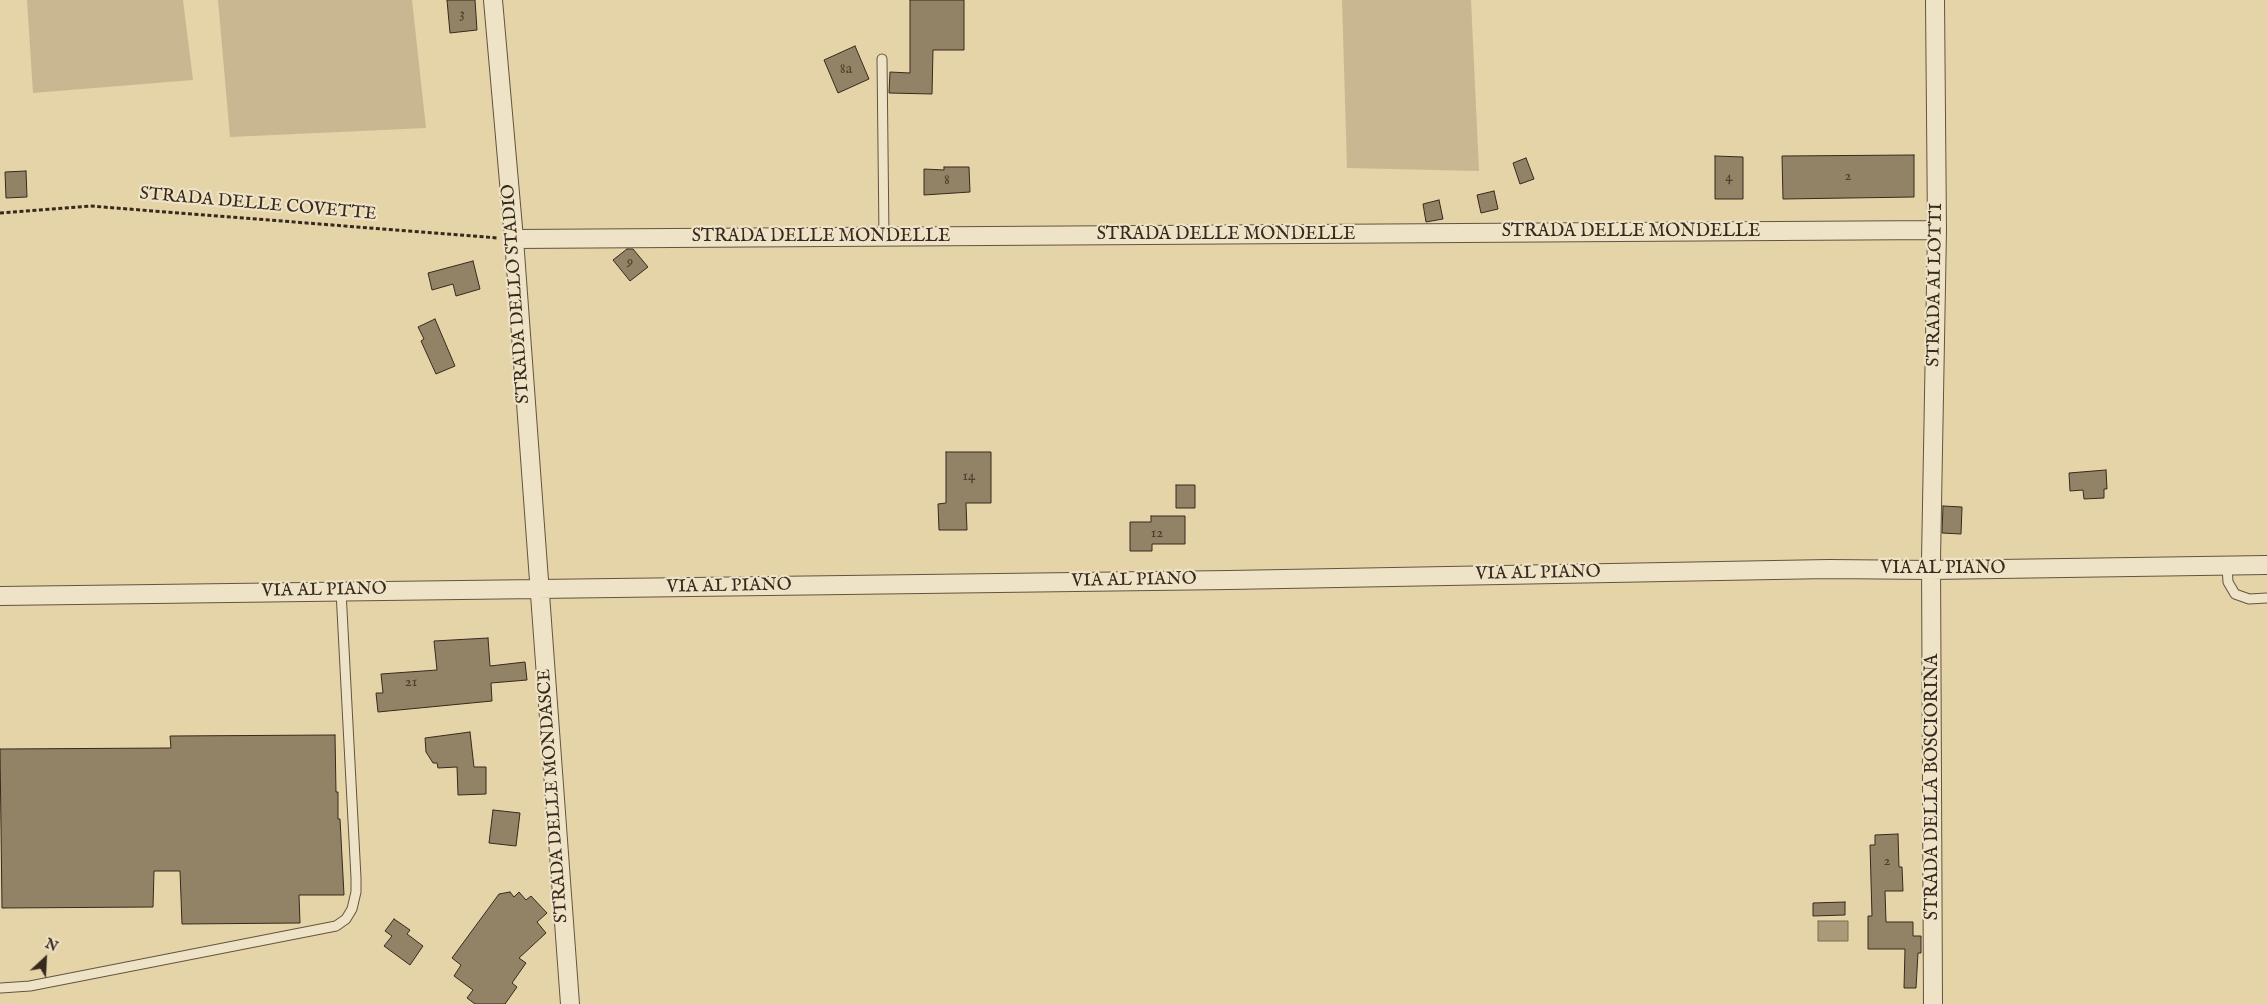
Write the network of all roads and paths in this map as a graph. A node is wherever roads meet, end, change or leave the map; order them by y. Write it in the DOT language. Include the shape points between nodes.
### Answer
graph roads {
  1 [pos="493,0"];
  2 [pos="1935,0"];
  3 [pos="882,59"];
  4 [pos="0,213"];
  5 [pos="1937,230"];
  6 [pos="884,237"];
  7 [pos="514,239"];
  8 [pos="2267,565"];
  9 [pos="2227,566"];
  10 [pos="1931,570"];
  11 [pos="538,589"];
  12 [pos="341,591"];
  13 [pos="0,596"];
  14 [pos="2267,598"];
  15 [pos="0,988"];
  16 [pos="570,1004"];
  17 [pos="1933,1004"];
  1 -- 7 [label="street, STRADA DELLO STADIO"];
  2 -- 5 [label="street, STRADA AI LOTTI"];
  3 -- 6 [label="lane"];
  4 -- 7 [label="path, STRADA DELLE COVETTE" via="90,206"];
  5 -- 6 [label="street, STRADA DELLE MONDELLE"];
  5 -- 10 [label="street, STRADA AI LOTTI"];
  6 -- 7 [label="street, STRADA DELLE MONDELLE"];
  7 -- 11 [label="street, STRADA DELLO STADIO"];
  8 -- 9 [label="street, VIA AL PIANO"];
  9 -- 10 [label="street, VIA AL PIANO"];
  9 -- 14 [label="lane" via="2228,582 2235,594 2249,599"];
  10 -- 11 [label="street, VIA AL PIANO"];
  10 -- 17 [label="street, STRADA DELLA BOSCIORINA"];
  11 -- 12 [label="street, VIA AL PIANO"];
  11 -- 16 [label="street, STRADA DELLE MONDASCE"];
  12 -- 13 [label="street, VIA AL PIANO"];
  12 -- 15 [label="lane" via="356,892 346,919 336,926 30,986"];
}
